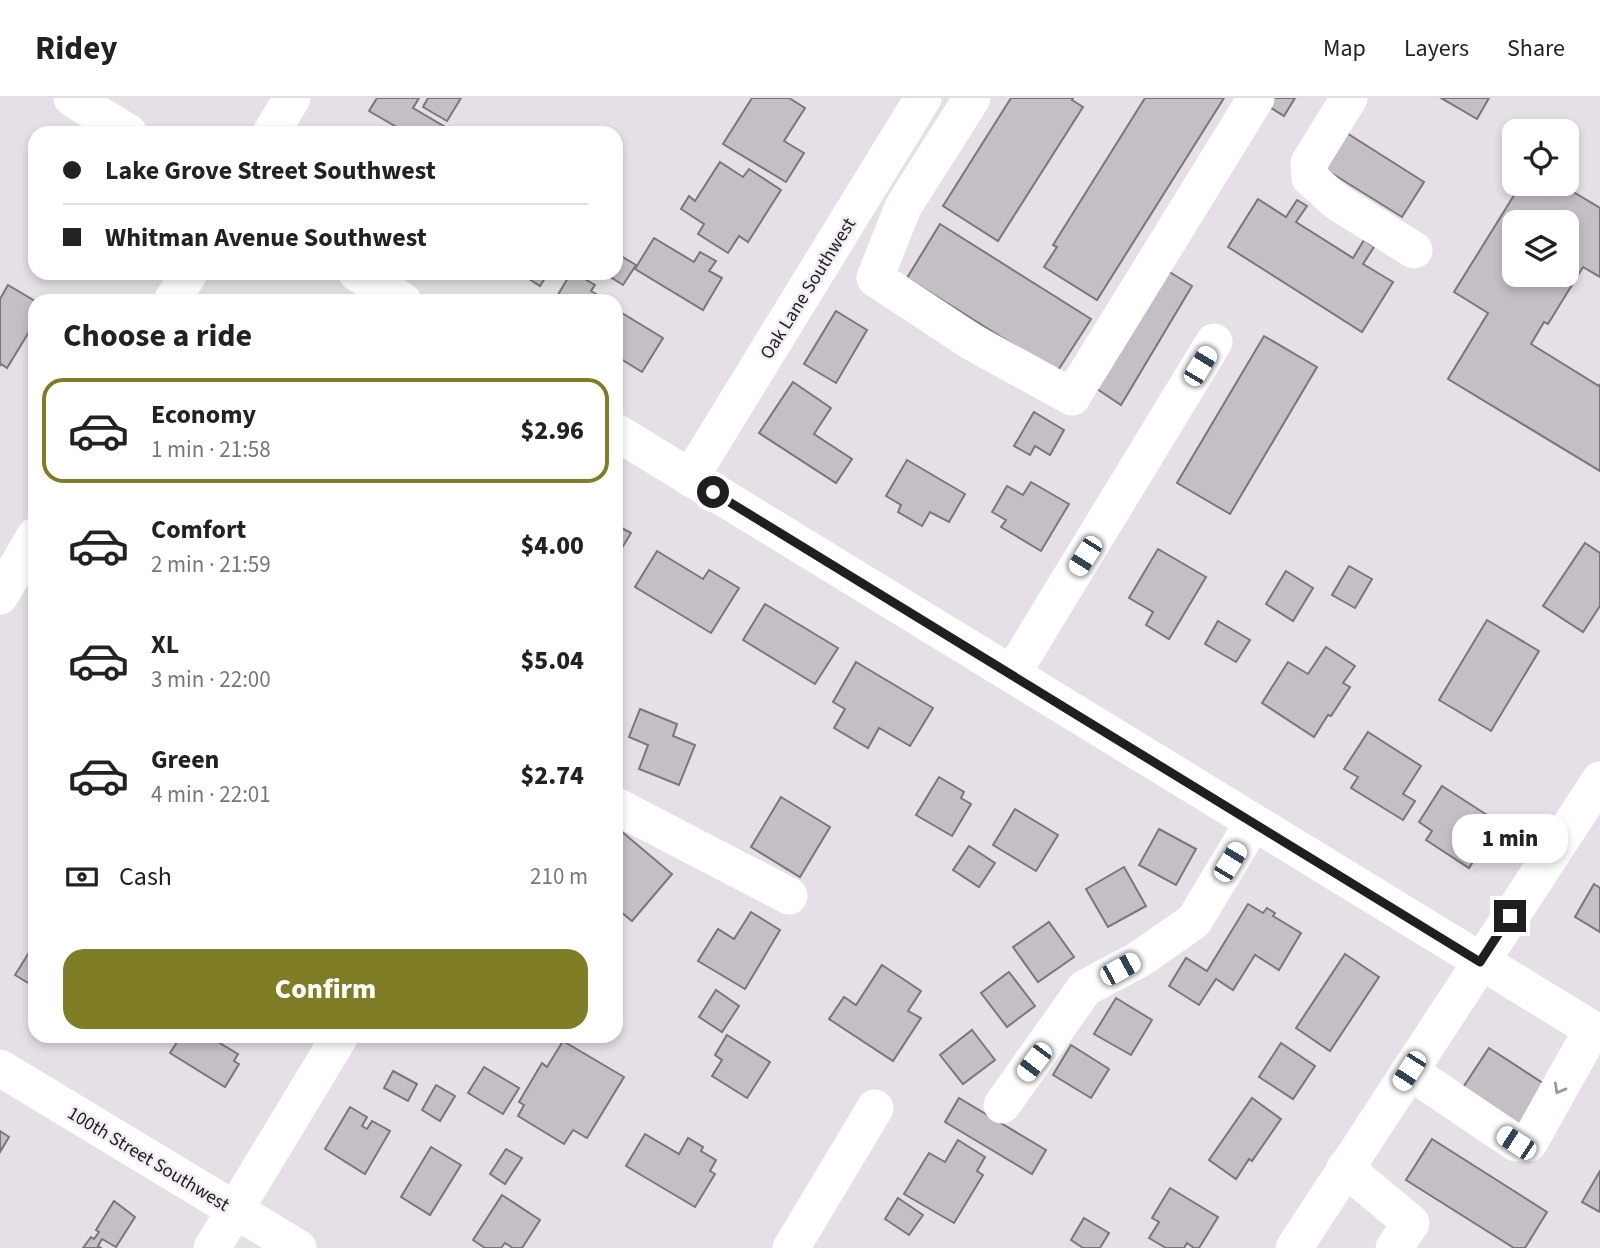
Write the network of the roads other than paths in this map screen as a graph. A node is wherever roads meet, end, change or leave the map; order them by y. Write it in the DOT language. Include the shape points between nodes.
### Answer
graph roads {
  1 [pos="72,98"];
  2 [pos="292,98"];
  3 [pos="923,98"];
  4 [pos="972,98"];
  5 [pos="1256,98"];
  6 [pos="1349,98"];
  7 [pos="118,126"];
  8 [pos="275,126"];
  9 [pos="1414,250"];
  10 [pos="368,280"];
  11 [pos="391,294"];
  12 [pos="1214,342"];
  13 [pos="623,436"];
  14 [pos="690,478"];
  15 [pos="28,548"];
  16 [pos="0,596"];
  17 [pos="1012,674"];
  18 [pos="1600,780"];
  19 [pos="623,810"];
  20 [pos="1254,823"];
  21 [pos="789,896"];
  22 [pos="1480,962"];
  23 [pos="1596,1032"];
  24 [pos="336,1043"];
  25 [pos="0,1068"];
  26 [pos="1409,1071"];
  27 [pos="1002,1105"];
  28 [pos="875,1108"];
  29 [pos="1345,1168"];
  30 [pos="236,1209"];
  31 [pos="212,1248"];
  32 [pos="298,1248"];
  33 [pos="792,1248"];
  34 [pos="1294,1248"];
  35 [pos="1394,1248"];
  1 -- 7 [label="street"];
  2 -- 8 [label="street"];
  3 -- 14 [label="street, Oak Lane Southwest"];
  4 -- 5 [label="street" via="903,207 875,278 972,342 1072,397"];
  6 -- 9 [label="street" via="1309,163 1310,178 1337,202"];
  10 -- 11 [label="street"];
  12 -- 17 [label="street"];
  13 -- 14 [label="street"];
  14 -- 17 [label="street"];
  15 -- 16 [label="street"];
  17 -- 20 [label="street"];
  18 -- 22 [label="street"];
  19 -- 21 [label="street"];
  20 -- 22 [label="street"];
  20 -- 27 [label="street" via="1194,921 1138,960 1085,988"];
  22 -- 23 [label="street"];
  22 -- 26 [label="street"];
  23 -- 26 [label="street, one-way" via="1529,1143 1516,1143"];
  24 -- 30 [label="street"];
  25 -- 30 [label="street, 100th Street Southwest"];
  26 -- 29 [label="street"];
  28 -- 33 [label="street"];
  29 -- 34 [label="street"];
  29 -- 35 [label="street" via="1411,1223"];
  30 -- 31 [label="street"];
  30 -- 32 [label="street, 100th Street Southwest"];
}
